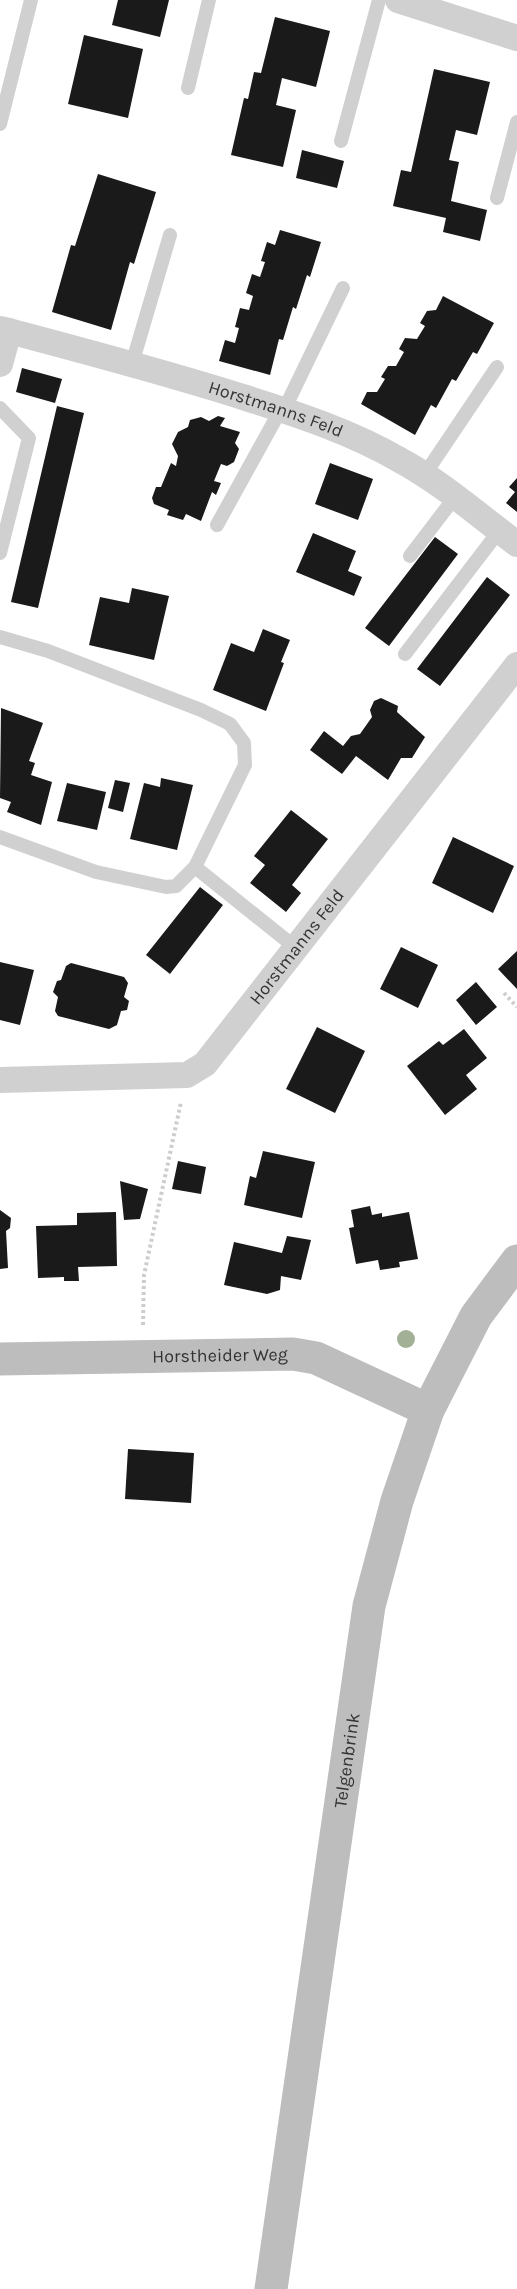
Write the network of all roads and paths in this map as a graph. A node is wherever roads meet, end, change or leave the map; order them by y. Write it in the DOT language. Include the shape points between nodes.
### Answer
graph roads {
  1 [pos="31,0"];
  2 [pos="209,0"];
  3 [pos="379,0"];
  4 [pos="398,0"];
  5 [pos="517,38"];
  6 [pos="188,88"];
  7 [pos="517,122"];
  8 [pos="0,124"];
  9 [pos="341,141"];
  10 [pos="497,198"];
  11 [pos="170,235"];
  12 [pos="343,288"];
  13 [pos="4,330"];
  14 [pos="0,364"];
  15 [pos="132,364"];
  16 [pos="496,367"];
  17 [pos="0,408"];
  18 [pos="283,410"];
  19 [pos="425,474"];
  20 [pos="455,497"];
  21 [pos="217,525"];
  22 [pos="508,537"];
  23 [pos="0,553"];
  24 [pos="410,556"];
  25 [pos="0,637"];
  26 [pos="405,654"];
  27 [pos="517,665"];
  28 [pos="0,837"];
  29 [pos="195,867"];
  30 [pos="296,948"];
  31 [pos="504,993"];
  32 [pos="517,1007"];
  33 [pos="187,1075"];
  34 [pos="0,1080"];
  35 [pos="517,1262"];
  36 [pos="142,1356"];
  37 [pos="0,1359"];
  38 [pos="428,1410"];
  39 [pos="271,2289"];
  1 -- 8 [label="lane"];
  2 -- 6 [label="lane"];
  3 -- 9 [label="lane"];
  4 -- 5 [label="street"];
  7 -- 10 [label="lane"];
  11 -- 15 [label="lane"];
  12 -- 18 [label="lane"];
  13 -- 14 [label="street"];
  13 -- 15 [label="street, Horstmanns Feld"];
  15 -- 18 [label="street, Horstmanns Feld"];
  16 -- 19 [label="lane"];
  17 -- 23 [label="lane" via="29,438"];
  18 -- 19 [label="street, Horstmanns Feld" via="354,437"];
  18 -- 21 [label="lane"];
  19 -- 20 [label="street, Horstmanns Feld"];
  20 -- 22 [label="street, Horstmanns Feld"];
  20 -- 24 [label="lane"];
  22 -- 26 [label="lane"];
  25 -- 29 [label="lane" via="48,651 230,724 244,743 245,765"];
  27 -- 30 [label="street, Horstmanns Feld"];
  28 -- 29 [label="lane" via="96,872 166,887 176,886"];
  29 -- 30 [label="lane"];
  30 -- 33 [label="street, Horstmanns Feld" via="205,1064"];
  31 -- 32 [label="path"];
  33 -- 34 [label="street"];
  33 -- 36 [label="path" via="144,1275"];
  35 -- 38 [label="street, Telgenbrink" via="476,1316"];
  36 -- 37 [label="street, Horstheider Weg"];
  36 -- 38 [label="street, Horstheider Weg" via="293,1354 316,1358"];
  38 -- 39 [label="street, Telgenbrink" via="397,1501 369,1606"];
}
